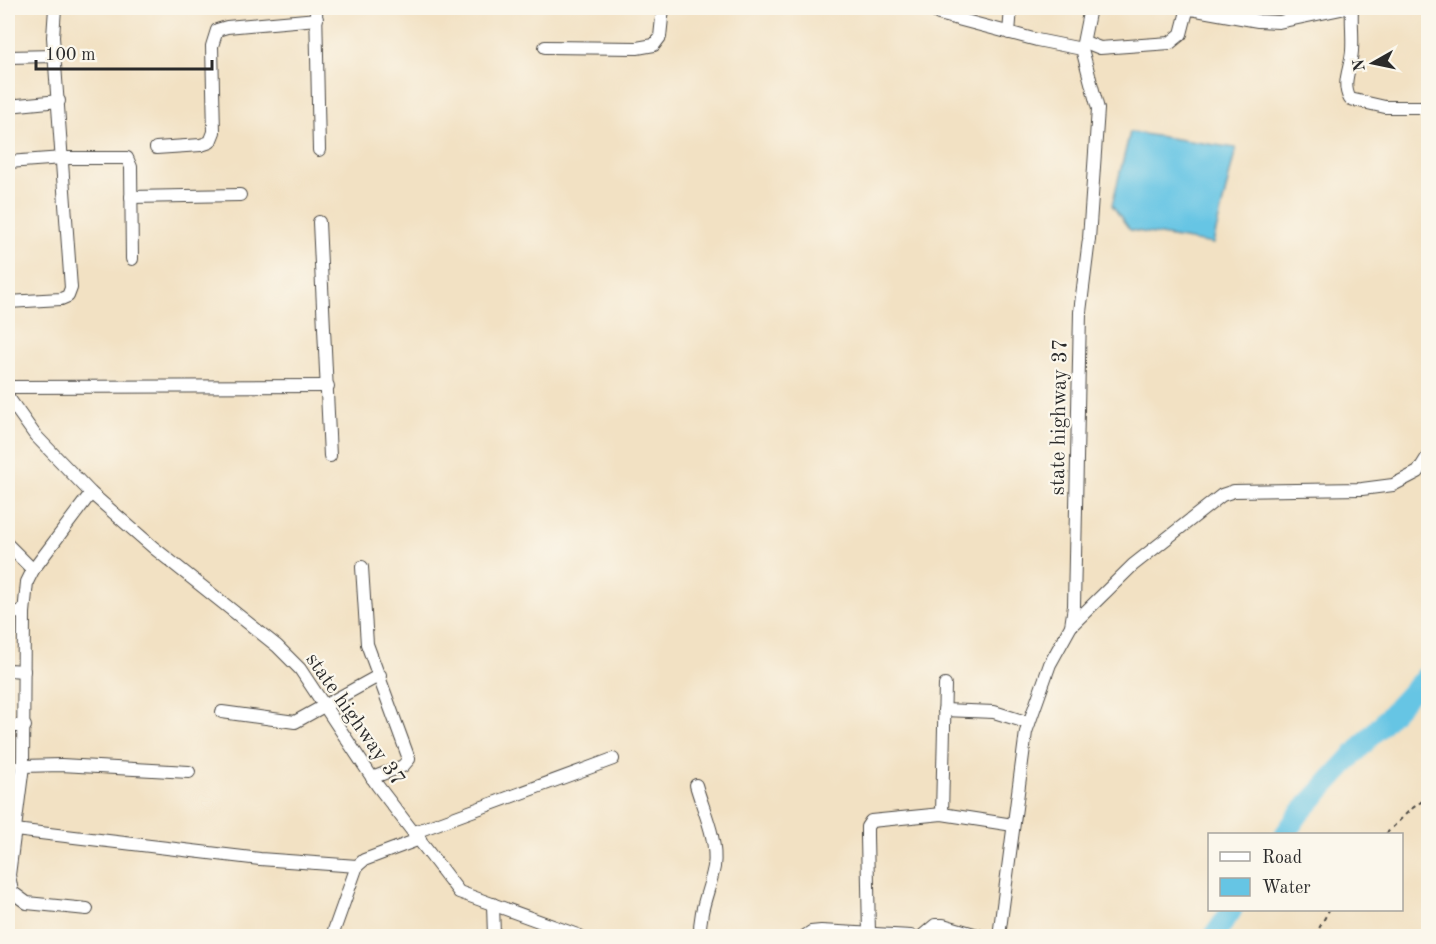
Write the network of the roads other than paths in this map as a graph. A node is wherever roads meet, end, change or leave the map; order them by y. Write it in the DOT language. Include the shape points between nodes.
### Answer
graph roads {
  1 [pos="55,8"];
  2 [pos="663,8"];
  3 [pos="929,8"];
  4 [pos="1011,8"];
  5 [pos="1090,8"];
  6 [pos="1346,8"];
  7 [pos="1352,8"];
  8 [pos="1187,9"];
  9 [pos="317,13"];
  10 [pos="1010,33"];
  11 [pos="1083,45"];
  12 [pos="545,47"];
  13 [pos="55,56"];
  14 [pos="8,57"];
  15 [pos="59,101"];
  16 [pos="8,106"];
  17 [pos="1428,107"];
  18 [pos="156,148"];
  19 [pos="320,150"];
  20 [pos="63,158"];
  21 [pos="8,162"];
  22 [pos="240,195"];
  23 [pos="131,197"];
  24 [pos="319,222"];
  25 [pos="132,259"];
  26 [pos="8,302"];
  27 [pos="328,386"];
  28 [pos="8,387"];
  29 [pos="8,397"];
  30 [pos="330,456"];
  31 [pos="1428,456"];
  32 [pos="91,493"];
  33 [pos="8,544"];
  34 [pos="362,567"];
  35 [pos="33,570"];
  36 [pos="8,611"];
  37 [pos="24,613"];
  38 [pos="1071,626"];
  39 [pos="8,670"];
  40 [pos="24,671"];
  41 [pos="380,675"];
  42 [pos="945,685"];
  43 [pos="327,707"];
  44 [pos="944,710"];
  45 [pos="222,712"];
  46 [pos="1029,723"];
  47 [pos="8,726"];
  48 [pos="25,726"];
  49 [pos="613,759"];
  50 [pos="23,766"];
  51 [pos="189,772"];
  52 [pos="372,777"];
  53 [pos="696,784"];
  54 [pos="942,814"];
  55 [pos="1013,825"];
  56 [pos="15,830"];
  57 [pos="417,836"];
  58 [pos="357,866"];
  59 [pos="493,904"];
  60 [pos="87,909"];
  61 [pos="869,934"];
  62 [pos="332,936"];
  63 [pos="494,936"];
  64 [pos="580,936"];
  65 [pos="700,936"];
  66 [pos="805,936"];
  67 [pos="911,936"];
  68 [pos="922,936"];
  69 [pos="981,936"];
  70 [pos="999,936"];
  1 -- 13 [label="street"];
  2 -- 12 [label="street" via="660,37 654,45"];
  3 -- 10 [label="street"];
  4 -- 10 [label="street"];
  5 -- 11 [label="street"];
  6 -- 8 [label="street" via="1279,22"];
  7 -- 17 [label="street" via="1352,56 1346,81 1350,99 1385,107"];
  8 -- 11 [label="street" via="1181,34 1170,43 1100,48"];
  9 -- 18 [label="street" via="217,30 212,46 214,132 210,142"];
  9 -- 19 [label="street"];
  10 -- 11 [label="street"];
  11 -- 38 [label="street, state highway 37" via="1098,109 1080,312"];
  13 -- 14 [label="street"];
  13 -- 15 [label="street"];
  15 -- 16 [label="street"];
  15 -- 20 [label="street"];
  20 -- 21 [label="street"];
  20 -- 23 [label="street" via="127,158 131,167"];
  20 -- 26 [label="street" via="71,288 68,296"];
  22 -- 23 [label="street"];
  23 -- 25 [label="street"];
  24 -- 27 [label="street"];
  27 -- 28 [label="street"];
  27 -- 30 [label="street"];
  29 -- 32 [label="street, state highway 37" via="35,435"];
  31 -- 38 [label="street" via="1418,472 1393,485 1234,491 1222,495 1133,565"];
  32 -- 35 [label="street"];
  32 -- 43 [label="street, state highway 37" via="277,646 300,669"];
  33 -- 35 [label="street"];
  34 -- 41 [label="street" via="366,636"];
  35 -- 37 [label="street" via="27,582"];
  36 -- 37 [label="street"];
  37 -- 40 [label="street"];
  38 -- 46 [label="street, state highway 37" via="1050,664"];
  39 -- 40 [label="street"];
  40 -- 48 [label="street"];
  41 -- 43 [label="street"];
  41 -- 52 [label="street" via="409,759 403,766"];
  42 -- 44 [label="street"];
  43 -- 45 [label="street" via="295,722"];
  43 -- 52 [label="street, state highway 37"];
  44 -- 46 [label="street" via="1000,713"];
  44 -- 54 [label="street"];
  46 -- 55 [label="street, state highway 37"];
  47 -- 48 [label="street"];
  48 -- 50 [label="street"];
  49 -- 57 [label="street"];
  50 -- 51 [label="street"];
  50 -- 56 [label="street"];
  52 -- 57 [label="street, state highway 37"];
  53 -- 65 [label="street" via="715,855 700,910"];
  54 -- 55 [label="street"];
  54 -- 61 [label="street" via="876,819 867,827"];
  55 -- 70 [label="street, state highway 37"];
  56 -- 58 [label="street" via="260,859"];
  56 -- 60 [label="street" via="9,875 12,892 27,903"];
  57 -- 58 [label="street"];
  57 -- 59 [label="street, state highway 37" via="459,892"];
  58 -- 62 [label="street"];
  59 -- 63 [label="street"];
  59 -- 64 [label="street, state highway 37"];
  61 -- 66 [label="street" via="821,931"];
  61 -- 67 [label="street"];
  68 -- 69 [label="street" via="935,925"];
}
